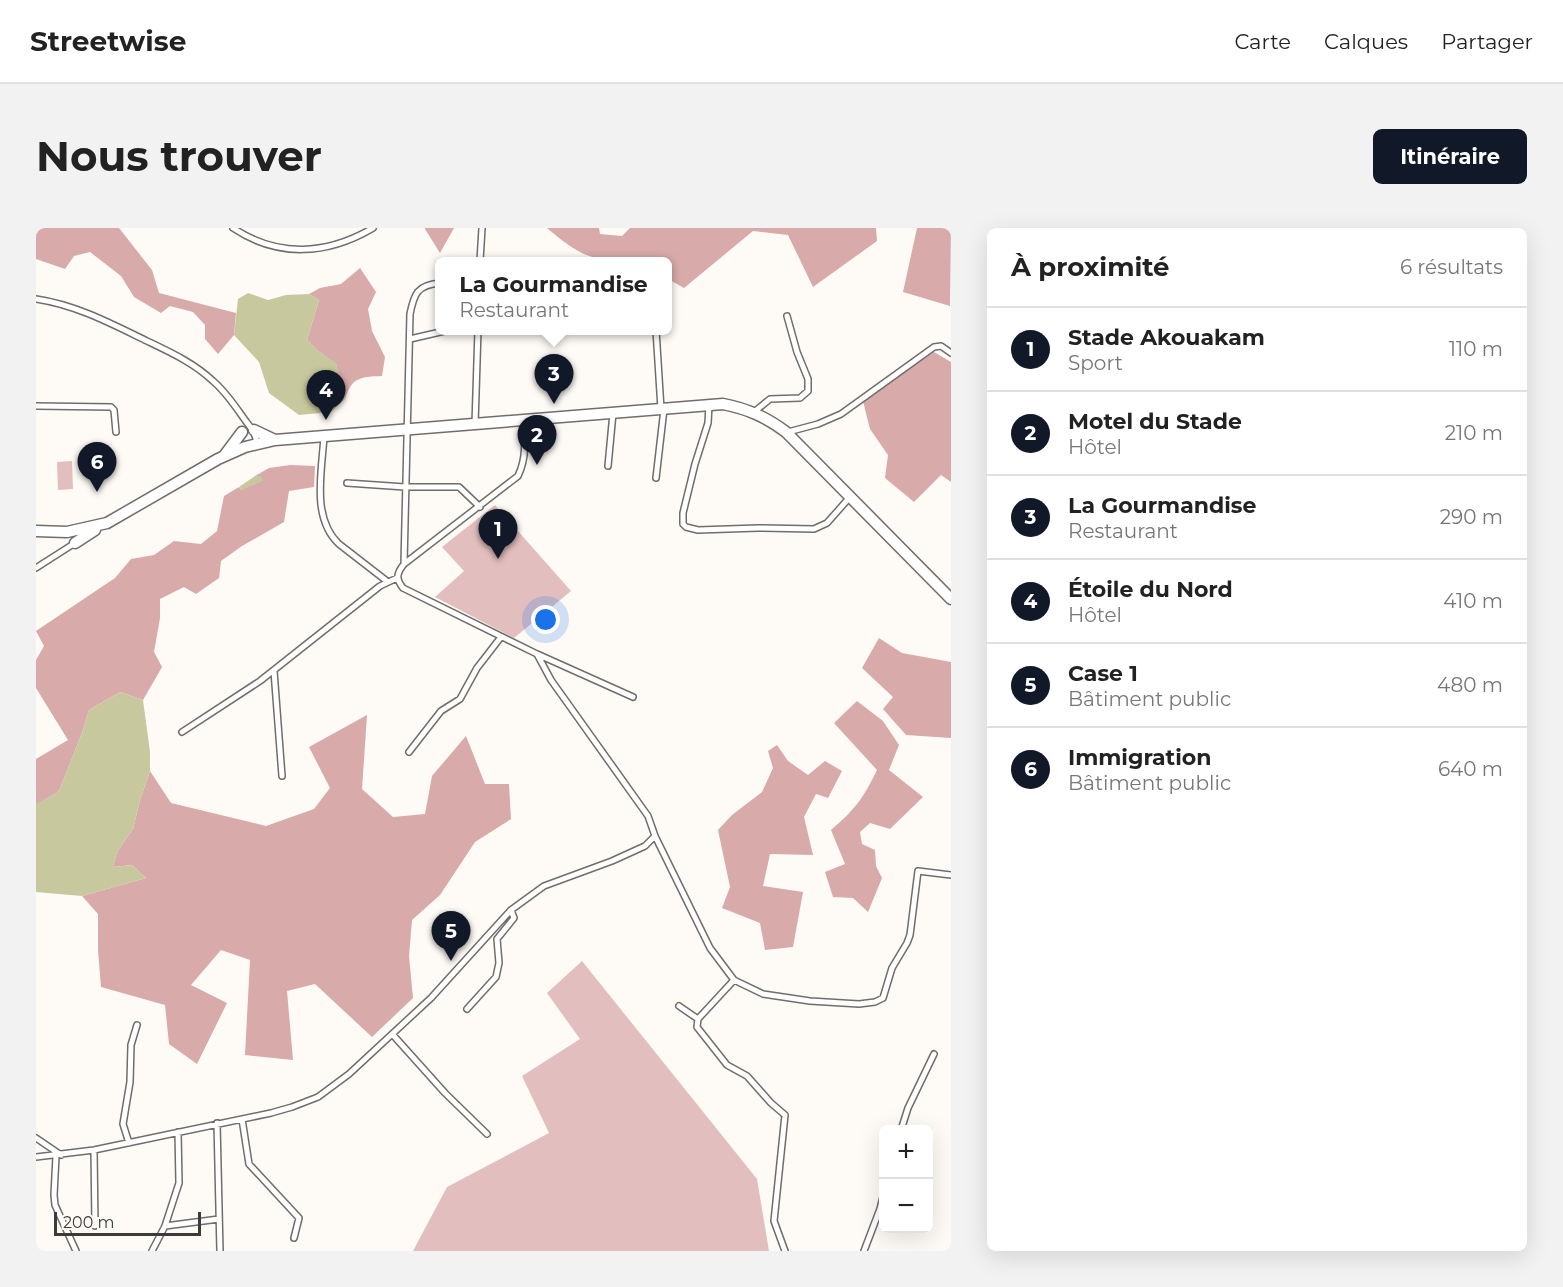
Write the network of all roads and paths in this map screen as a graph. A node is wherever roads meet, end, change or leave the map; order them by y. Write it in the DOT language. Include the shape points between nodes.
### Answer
graph roads {
  1 [pos="233,228"];
  2 [pos="373,228"];
  3 [pos="482,228"];
  4 [pos="480,257"];
  5 [pos="435,284"];
  6 [pos="36,299"];
  7 [pos="787,316"];
  8 [pos="435,333"];
  9 [pos="478,335"];
  10 [pos="657,335"];
  11 [pos="410,339"];
  12 [pos="951,352"];
  13 [pos="709,404"];
  14 [pos="36,406"];
  15 [pos="663,409"];
  16 [pos="754,412"];
  17 [pos="613,413"];
  18 [pos="245,420"];
  19 [pos="522,421"];
  20 [pos="475,424"];
  21 [pos="254,430"];
  22 [pos="408,430"];
  23 [pos="116,432"];
  24 [pos="242,432"];
  25 [pos="786,432"];
  26 [pos="324,436"];
  27 [pos="275,440"];
  28 [pos="257,443"];
  29 [pos="245,447"];
  30 [pos="224,456"];
  31 [pos="608,466"];
  32 [pos="656,478"];
  33 [pos="347,483"];
  34 [pos="405,487"];
  35 [pos="850,497"];
  36 [pos="480,507"];
  37 [pos="36,531"];
  38 [pos="74,539"];
  39 [pos="404,564"];
  40 [pos="36,568"];
  41 [pos="397,578"];
  42 [pos="388,582"];
  43 [pos="951,599"];
  44 [pos="501,637"];
  45 [pos="537,654"];
  46 [pos="274,671"];
  47 [pos="633,697"];
  48 [pos="182,732"];
  49 [pos="409,752"];
  50 [pos="282,776"];
  51 [pos="655,837"];
  52 [pos="951,875"];
  53 [pos="511,910"];
  54 [pos="734,980"];
  55 [pos="679,1005"];
  56 [pos="467,1009"];
  57 [pos="698,1019"];
  58 [pos="137,1025"];
  59 [pos="393,1035"];
  60 [pos="934,1054"];
  61 [pos="242,1119"];
  62 [pos="217,1124"];
  63 [pos="903,1125"];
  64 [pos="178,1132"];
  65 [pos="487,1134"];
  66 [pos="36,1138"];
  67 [pos="129,1143"];
  68 [pos="94,1150"];
  69 [pos="59,1155"];
  70 [pos="36,1156"];
  71 [pos="879,1212"];
  72 [pos="219,1219"];
  73 [pos="95,1226"];
  74 [pos="165,1226"];
  75 [pos="294,1238"];
  76 [pos="76,1251"];
  77 [pos="152,1251"];
  78 [pos="220,1251"];
  79 [pos="785,1251"];
  80 [pos="864,1251"];
  1 -- 2 [label="street" via="251,239 292,249 326,248"];
  3 -- 4 [label="street"];
  5 -- 11 [label="street" via="415,294"];
  6 -- 18 [label="street" via="93,314 180,357 214,381"];
  7 -- 16 [label="street" via="808,379 808,392 800,398 770,399"];
  8 -- 11 [label="street"];
  9 -- 20 [label="street"];
  10 -- 15 [label="street"];
  11 -- 22 [label="street"];
  12 -- 25 [label="street" via="934,347 841,414"];
  13 -- 15 [label="highway"];
  13 -- 16 [label="highway"];
  13 -- 35 [label="street" via="708,423 683,513 686,527 805,531 827,523"];
  14 -- 23 [label="street" via="111,406"];
  15 -- 17 [label="highway"];
  15 -- 32 [label="street"];
  16 -- 25 [label="highway"];
  17 -- 19 [label="highway"];
  17 -- 31 [label="street"];
  18 -- 21 [label="street"];
  18 -- 24 [label="street"];
  19 -- 20 [label="highway"];
  19 -- 36 [label="street" via="525,450 518,476"];
  20 -- 22 [label="highway"];
  21 -- 27 [label="highway"];
  21 -- 28 [label="street"];
  22 -- 26 [label="highway"];
  22 -- 34 [label="street"];
  24 -- 29 [label="street"];
  24 -- 30 [label="highway"];
  25 -- 35 [label="highway"];
  26 -- 27 [label="highway"];
  26 -- 42 [label="street" via="321,506 327,528 339,544"];
  27 -- 28 [label="highway"];
  28 -- 29 [label="highway"];
  29 -- 30 [label="highway"];
  30 -- 38 [label="highway"];
  33 -- 34 [label="street"];
  34 -- 36 [label="street" via="459,487"];
  34 -- 39 [label="street"];
  35 -- 43 [label="highway"];
  36 -- 39 [label="street"];
  37 -- 38 [label="highway" via="60,532"];
  38 -- 40 [label="street"];
  39 -- 41 [label="street"];
  41 -- 42 [label="street"];
  41 -- 44 [label="street" via="403,588"];
  42 -- 46 [label="street"];
  44 -- 45 [label="street"];
  44 -- 49 [label="street" via="460,699 441,711"];
  45 -- 47 [label="street"];
  45 -- 51 [label="street" via="551,680 648,816"];
  46 -- 48 [label="street"];
  46 -- 50 [label="street"];
  51 -- 53 [label="street" via="612,861 544,886"];
  51 -- 54 [label="street" via="710,948"];
  52 -- 54 [label="street" via="918,871 907,944 892,968 880,1000 840,1004 777,996 763,994"];
  53 -- 56 [label="street" via="514,918 497,939 496,977"];
  53 -- 59 [label="street"];
  54 -- 57 [label="street"];
  55 -- 57 [label="street"];
  57 -- 79 [label="street" via="697,1027 727,1065 747,1076 785,1115 774,1221"];
  58 -- 67 [label="street" via="131,1045 123,1124"];
  59 -- 61 [label="street" via="318,1097"];
  59 -- 65 [label="street"];
  60 -- 63 [label="street"];
  61 -- 62 [label="street"];
  61 -- 75 [label="street" via="249,1164 299,1218"];
  62 -- 64 [label="street"];
  62 -- 72 [label="street"];
  64 -- 67 [label="street"];
  64 -- 74 [label="street" via="179,1183"];
  66 -- 69 [label="street"];
  67 -- 68 [label="street"];
  68 -- 69 [label="street"];
  68 -- 73 [label="street"];
  69 -- 70 [label="street"];
  69 -- 76 [label="street" via="55,1205"];
  71 -- 80 [label="street"];
  72 -- 74 [label="street"];
  72 -- 78 [label="street"];
  74 -- 77 [label="street"];
}
